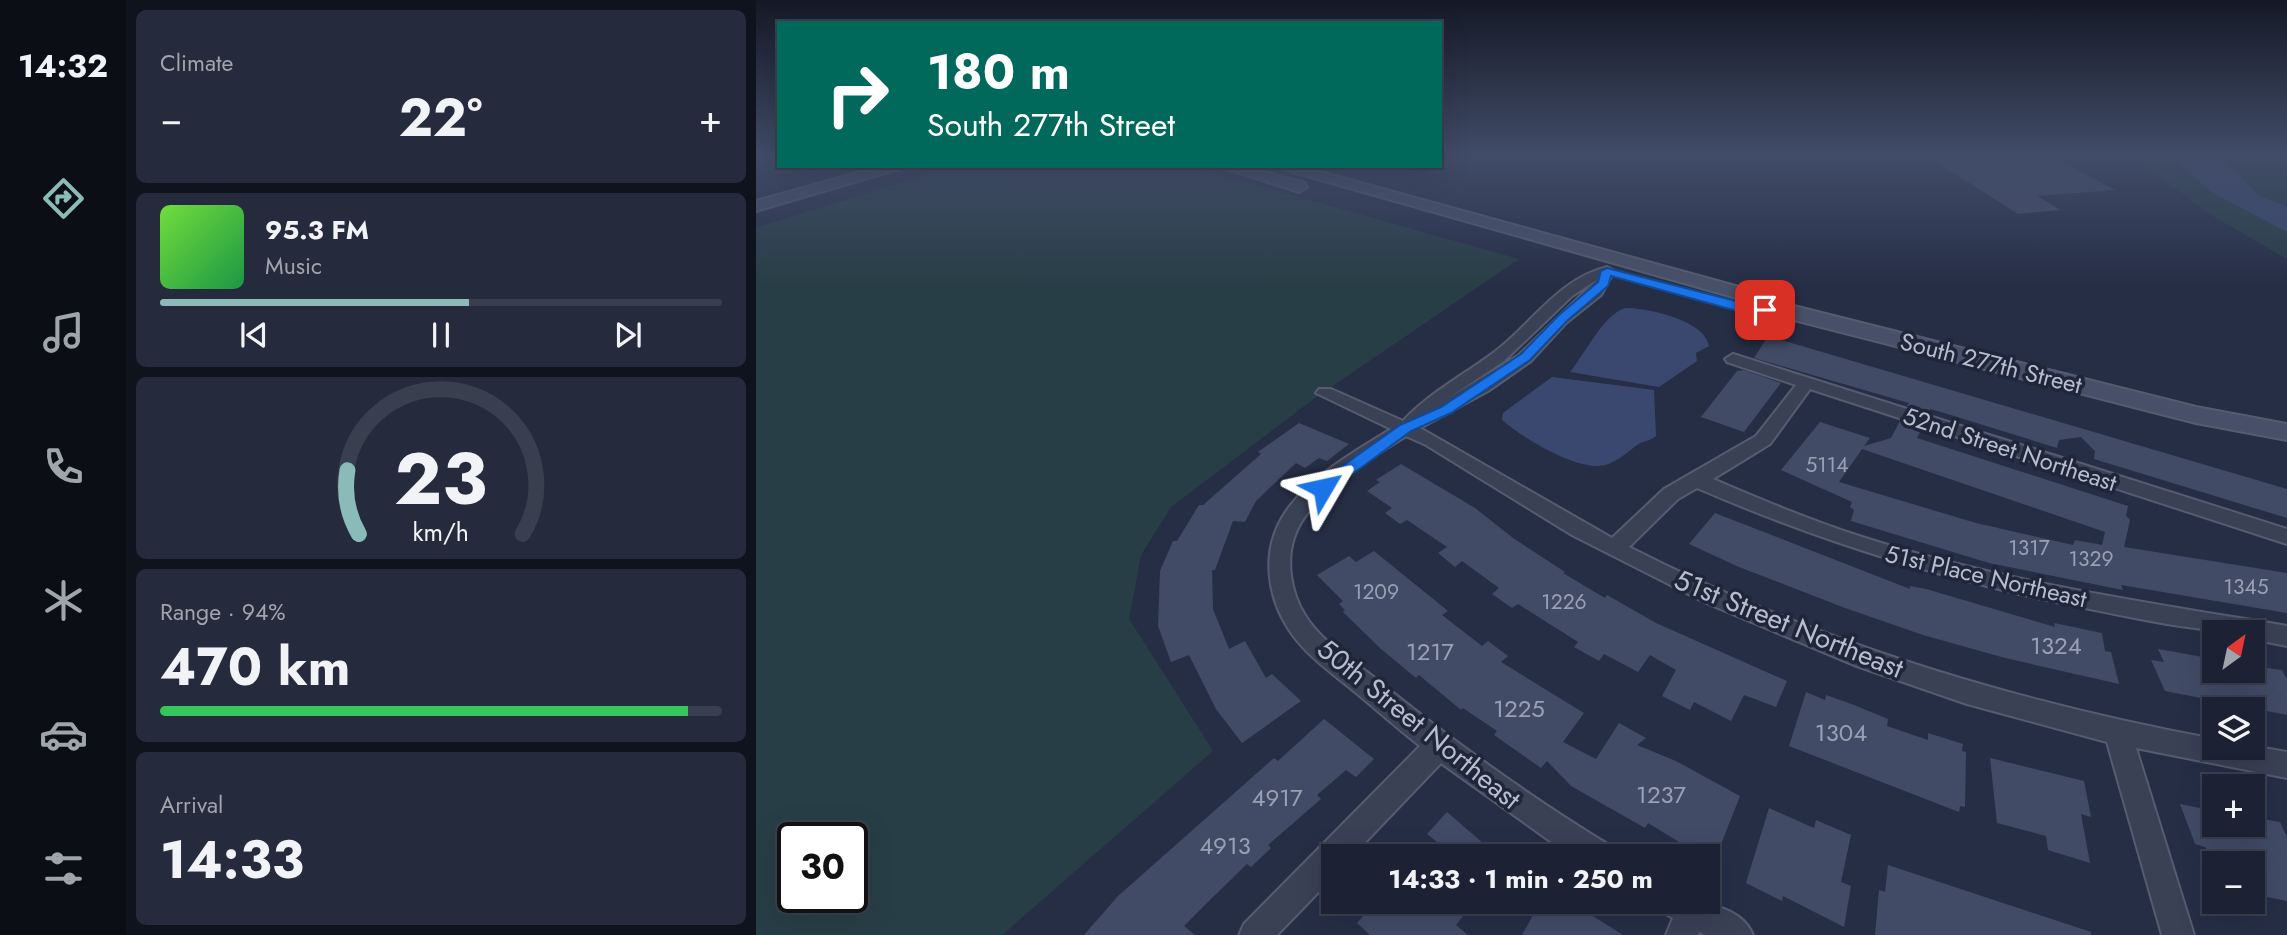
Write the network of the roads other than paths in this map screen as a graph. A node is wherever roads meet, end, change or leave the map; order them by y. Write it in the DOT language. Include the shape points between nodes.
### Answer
graph roads {
  1 [pos="779,200"];
  2 [pos="1367,200"];
  3 [pos="1400,200"];
  4 [pos="756,206"];
  5 [pos="1445,212"];
  6 [pos="1607,271"];
  7 [pos="1754,297"];
  8 [pos="1786,311"];
  9 [pos="1733,359"];
  10 [pos="1805,384"];
  11 [pos="1325,393"];
  12 [pos="2196,415"];
  13 [pos="1406,428"];
  14 [pos="2287,432"];
  15 [pos="2287,447"];
  16 [pos="1694,479"];
  17 [pos="2287,537"];
  18 [pos="1614,548"];
  19 [pos="2287,636"];
  20 [pos="2118,733"];
  21 [pos="1438,747"];
  22 [pos="2287,765"];
  23 [pos="1578,844"];
  24 [pos="1682,916"];
  25 [pos="1255,935"];
  26 [pos="1737,935"];
  27 [pos="2178,935"];
  1 -- 4 [label="main road"];
  2 -- 6 [label="main road, South 277th Street"];
  3 -- 5 [label="main road, South 277th Street"];
  5 -- 6 [label="main road" via="1466,224 1591,261"];
  5 -- 7 [label="main road, South 277th Street"];
  6 -- 7 [label="main road"];
  6 -- 8 [label="main road, South 277th Street" via="1744,309"];
  6 -- 13 [label="street" via="1604,284 1526,357 1446,410"];
  7 -- 8 [label="main road, South 277th Street"];
  8 -- 12 [label="main road, South 277th Street"];
  9 -- 10 [label="street, 52nd Street Northeast"];
  10 -- 16 [label="street" via="1763,440"];
  10 -- 17 [label="street, 52nd Street Northeast"];
  11 -- 13 [label="street, 51st Street Northeast"];
  12 -- 14 [label="main road, South 277th Street"];
  12 -- 15 [label="main road, South 277th Street" via="2245,436"];
  13 -- 18 [label="street, 51st Street Northeast"];
  13 -- 21 [label="street, 50th Street Northeast" via="1293,514 1282,536 1278,561 1282,592 1297,621 1320,647"];
  16 -- 18 [label="street" via="1671,494"];
  16 -- 19 [label="street, 51st Place Northeast" via="1802,524 1945,568 2043,592"];
  18 -- 20 [label="street, 51st Street Northeast" via="1712,596 1863,658 1967,694"];
  20 -- 22 [label="street, 51st Street Northeast"];
  20 -- 27 [label="street"];
  21 -- 23 [label="street, 50th Street Northeast"];
  21 -- 25 [label="street"];
  24 -- 26 [label="street"];
}
